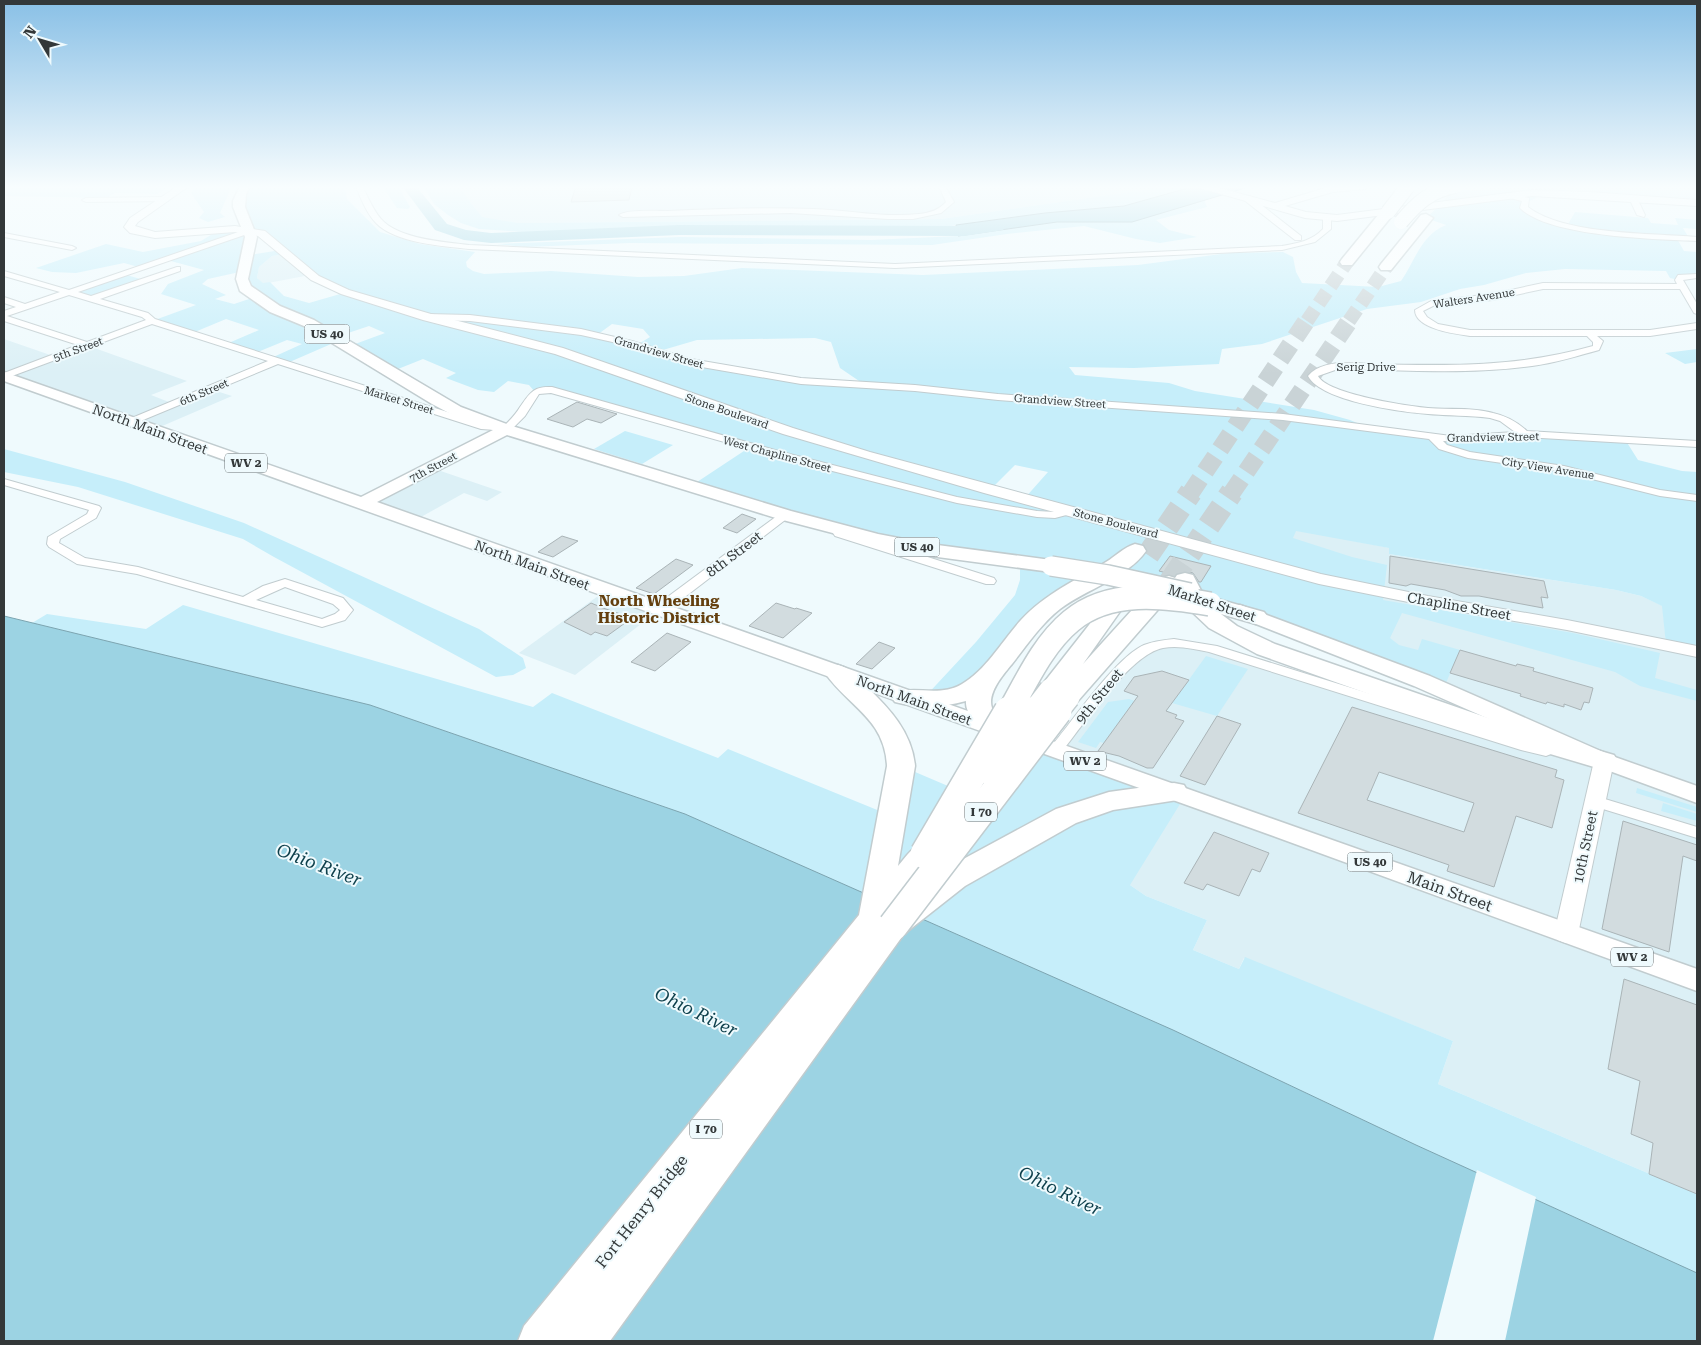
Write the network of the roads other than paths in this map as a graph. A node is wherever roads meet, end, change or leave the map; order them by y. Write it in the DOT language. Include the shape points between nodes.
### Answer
graph roads {
  1 [pos="195,249"];
  2 [pos="249,249"];
  3 [pos="281,249"];
  4 [pos="510,249"];
  5 [pos="1265,249"];
  6 [pos="1358,249"];
  7 [pos="1392,249"];
  8 [pos="1401,249"];
  9 [pos="1347,262"];
  10 [pos="177,269"];
  11 [pos="4,273"];
  12 [pos="1697,276"];
  13 [pos="1680,284"];
  14 [pos="69,292"];
  15 [pos="91,298"];
  16 [pos="4,300"];
  17 [pos="1694,301"];
  18 [pos="24,307"];
  19 [pos="1697,311"];
  20 [pos="4,314"];
  21 [pos="428,317"];
  22 [pos="4,318"];
  23 [pos="152,321"];
  24 [pos="1697,326"];
  25 [pos="1590,334"];
  26 [pos="86,345"];
  27 [pos="276,361"];
  28 [pos="4,376"];
  29 [pos="131,422"];
  30 [pos="506,429"];
  31 [pos="1524,434"];
  32 [pos="1433,437"];
  33 [pos="1697,444"];
  34 [pos="4,482"];
  35 [pos="1697,498"];
  36 [pos="361,504"];
  37 [pos="1070,511"];
  38 [pos="791,517"];
  39 [pos="1222,552"];
  40 [pos="990,581"];
  41 [pos="243,602"];
  42 [pos="1209,602"];
  43 [pos="660,610"];
  44 [pos="1256,617"];
  45 [pos="1148,648"];
  46 [pos="1697,652"];
  47 [pos="838,673"];
  48 [pos="987,678"];
  49 [pos="1060,694"];
  50 [pos="904,697"];
  51 [pos="996,730"];
  52 [pos="1056,751"];
  53 [pos="1604,761"];
  54 [pos="1174,792"];
  55 [pos="1697,795"];
  56 [pos="1595,801"];
  57 [pos="1697,833"];
  58 [pos="925,854"];
  59 [pos="883,921"];
  60 [pos="1566,934"];
  61 [pos="1697,980"];
  62 [pos="539,1341"];
  63 [pos="584,1341"];
  1 -- 14 [label="street"];
  2 -- 30 [label="main road, US 40" via="242,279 245,288 275,309 309,323 437,401"];
  3 -- 21 [label="street, Stone Boulevard" via="306,271 331,286"];
  4 -- 5 [label="street" via="895,266"];
  6 -- 9 [label="highway"];
  7 -- 8 [label="highway, bridge" via="1386,267"];
  10 -- 15 [label="street"];
  11 -- 14 [label="street, Market Street"];
  12 -- 13 [label="street" via="1681,277"];
  13 -- 17 [label="street"];
  13 -- 25 [label="street, Walters Avenue" via="1543,286 1492,297 1431,304 1419,310 1422,318 1429,322 1458,332"];
  14 -- 15 [label="street, Market Street"];
  14 -- 18 [label="street"];
  15 -- 23 [label="street, Market Street" via="145,315"];
  16 -- 18 [label="street"];
  17 -- 19 [label="street"];
  18 -- 20 [label="street"];
  21 -- 32 [label="street, Grandview Street" via="470,318 581,332 690,362 801,381 1274,416"];
  21 -- 37 [label="street, Stone Boulevard" via="559,351 722,410 865,455"];
  22 -- 26 [label="street"];
  23 -- 26 [label="street, 5th Street"];
  23 -- 27 [label="street, Market Street"];
  24 -- 25 [label="street" via="1650,333"];
  25 -- 31 [label="street, Serig Drive" via="1598,342 1596,348 1516,366 1479,369 1337,366 1313,376 1316,382 1338,393 1422,410 1497,417 1510,421"];
  26 -- 28 [label="street, 5th Street"];
  27 -- 29 [label="street, 6th Street"];
  27 -- 30 [label="street, Market Street" via="481,426"];
  28 -- 29 [label="main road, North Main Street / WV 2"];
  29 -- 36 [label="main road, North Main Street / WV 2"];
  30 -- 36 [label="main road, 7th Street"];
  30 -- 37 [label="street, West Chapline Street" via="524,410 532,394 548,389 957,500 1038,514 1055,515"];
  30 -- 38 [label="main road, Market Street / US 40"];
  31 -- 32 [label="street, Grandview Street" via="1470,439"];
  31 -- 33 [label="street, Grandview Street"];
  32 -- 35 [label="street, City View Avenue" via="1443,447 1468,455 1564,469 1660,493"];
  34 -- 41 [label="street" via="95,508 92,516 54,537 53,544 81,561 138,572"];
  36 -- 43 [label="main road, North Main Street"];
  37 -- 39 [label="street, Stone Boulevard"];
  38 -- 40 [label="street, Market Street"];
  38 -- 42 [label="main road, Market Street / US 40, bridge" via="930,550 1051,566 1174,588"];
  38 -- 43 [label="street, 8th Street"];
  39 -- 46 [label="street, Chapline Street" via="1366,589"];
  41 -- 41 [label="street" via="322,623 340,618 347,610 338,601 285,583"];
  42 -- 44 [label="highway"];
  42 -- 58 [label="highway, bridge" via="1163,596 1125,598 1095,607 1066,624 1022,690"];
  43 -- 47 [label="main road, North Main Street"];
  44 -- 53 [label="main road, Market Street" via="1422,681"];
  45 -- 52 [label="street, 9th Street" via="1130,659"];
  45 -- 53 [label="street, Market Street" via="1171,643 1191,644 1526,747"];
  47 -- 50 [label="main road, North Main Street / WV 2"];
  47 -- 59 [label="highway" via="888,725 900,752"];
  48 -- 49 [label="highway, I 70" via="1028,626 1046,609 1142,553"];
  48 -- 50 [label="highway" via="977,687 957,696 934,700"];
  48 -- 51 [label="highway" via="978,705 980,713"];
  49 -- 53 [label="highway, I 70" via="1177,581 1206,614 1235,635 1266,649 1482,725"];
  49 -- 58 [label="highway, I 70, bridge"];
  49 -- 59 [label="highway, I 70, bridge"];
  50 -- 51 [label="main road, North Main Street / WV 2"];
  51 -- 52 [label="main road, North Main Street / WV 2"];
  52 -- 54 [label="main road, North Main Street / WV 2"];
  53 -- 55 [label="main road, Market Street"];
  53 -- 56 [label="street, 10th Street"];
  54 -- 59 [label="highway, US 40, bridge" via="1108,800 1066,816"];
  54 -- 60 [label="main road, Main Street / US 40"];
  56 -- 57 [label="street"];
  56 -- 60 [label="street, 10th Street"];
  58 -- 59 [label="highway, I 70"];
  59 -- 62 [label="highway, Fort Henry Bridge / I 70"];
  59 -- 63 [label="highway, I 70"];
  60 -- 61 [label="main road, Main Street / WV 2"];
}
